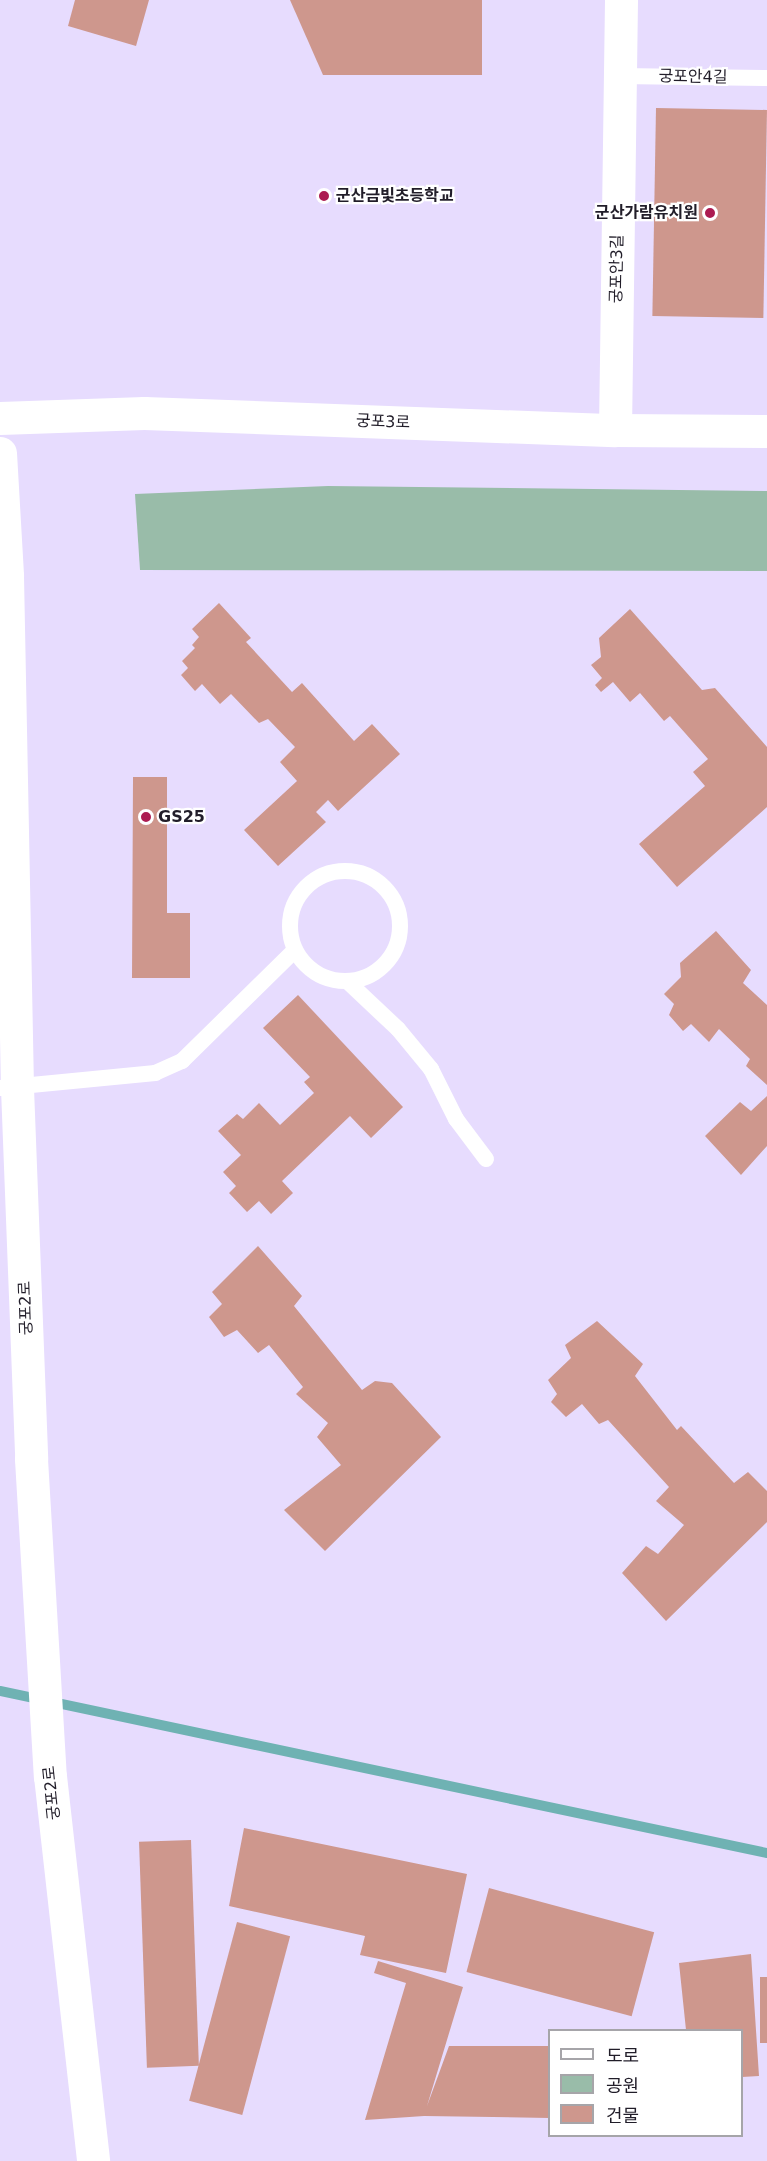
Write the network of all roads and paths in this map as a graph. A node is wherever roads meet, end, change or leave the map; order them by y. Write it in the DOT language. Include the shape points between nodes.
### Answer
graph roads {
  1 [pos="621,0"];
  2 [pos="620,76"];
  3 [pos="767,78"];
  4 [pos="0,418"];
  5 [pos="615,430"];
  6 [pos="767,431"];
  7 [pos="0,453"];
  8 [pos="295,950"];
  9 [pos="347,981"];
  10 [pos="9,1088"];
  11 [pos="486,1159"];
  12 [pos="93,2161"];
  1 -- 2 [label="street, 궁포안3길"];
  2 -- 3 [label="lane, 궁포안4길"];
  2 -- 5 [label="street, 궁포안3길"];
  4 -- 5 [label="street, 궁포3로" via="144,413"];
  5 -- 6 [label="street, 궁포3로"];
  7 -- 10 [label="street, 궁포2로" via="8,576"];
  8 -- 9 [label="lane" via="317,973"];
  8 -- 9 [label="lane" via="290,930 292,909 302,891 317,878 336,871 356,872 375,879 398,908 398,942 379,969"];
  8 -- 10 [label="lane" via="182,1061 155,1073"];
  9 -- 11 [label="lane" via="398,1029 431,1069 456,1119"];
  10 -- 12 [label="street, 궁포2로" via="50,1776"];
}
